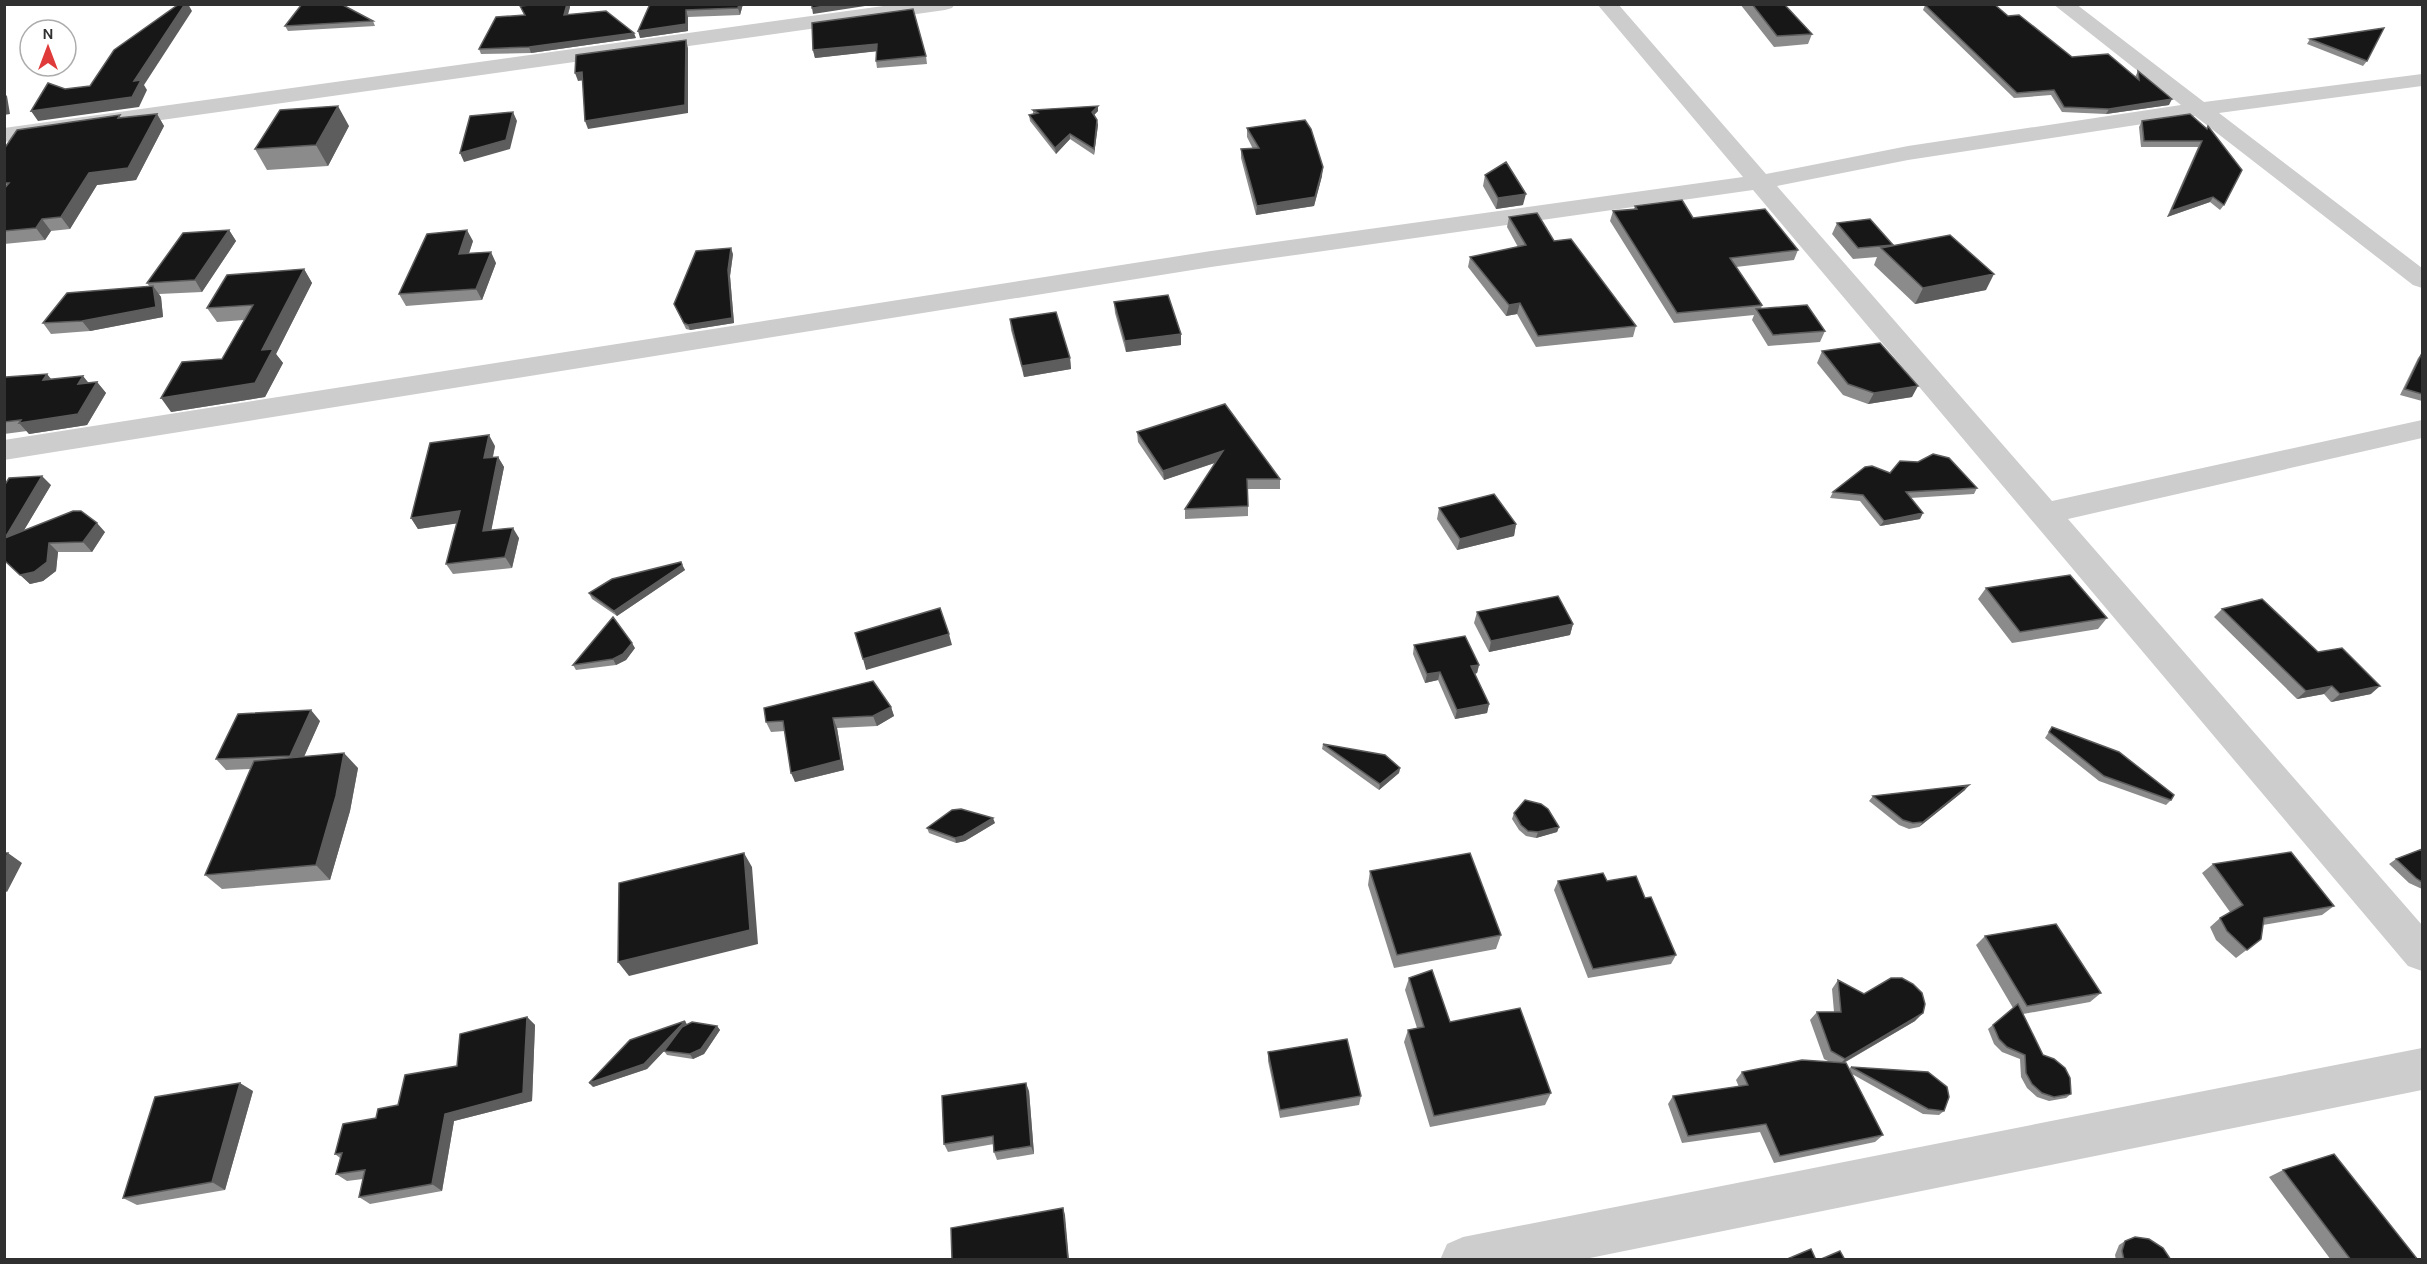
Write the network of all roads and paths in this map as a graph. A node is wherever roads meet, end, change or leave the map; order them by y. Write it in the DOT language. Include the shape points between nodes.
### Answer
graph roads {
  1 [pos="945,4"];
  2 [pos="1607,4"];
  3 [pos="2063,4"];
  4 [pos="2422,80"];
  5 [pos="2199,109"];
  6 [pos="4,135"];
  7 [pos="1760,182"];
  8 [pos="2422,280"];
  9 [pos="2422,429"];
  10 [pos="4,450"];
  11 [pos="2044,514"];
  12 [pos="2422,954"];
  13 [pos="2422,1069"];
  14 [pos="1462,1260"];
  1 -- 6 [label="street"];
  2 -- 7 [label="street"];
  3 -- 5 [label="street"];
  4 -- 5 [label="street"];
  5 -- 7 [label="street" via="1908,153"];
  5 -- 8 [label="street"];
  7 -- 10 [label="street" via="1211,259"];
  7 -- 11 [label="street"];
  9 -- 11 [label="street"];
  11 -- 12 [label="street"];
  13 -- 14 [label="street"];
}
